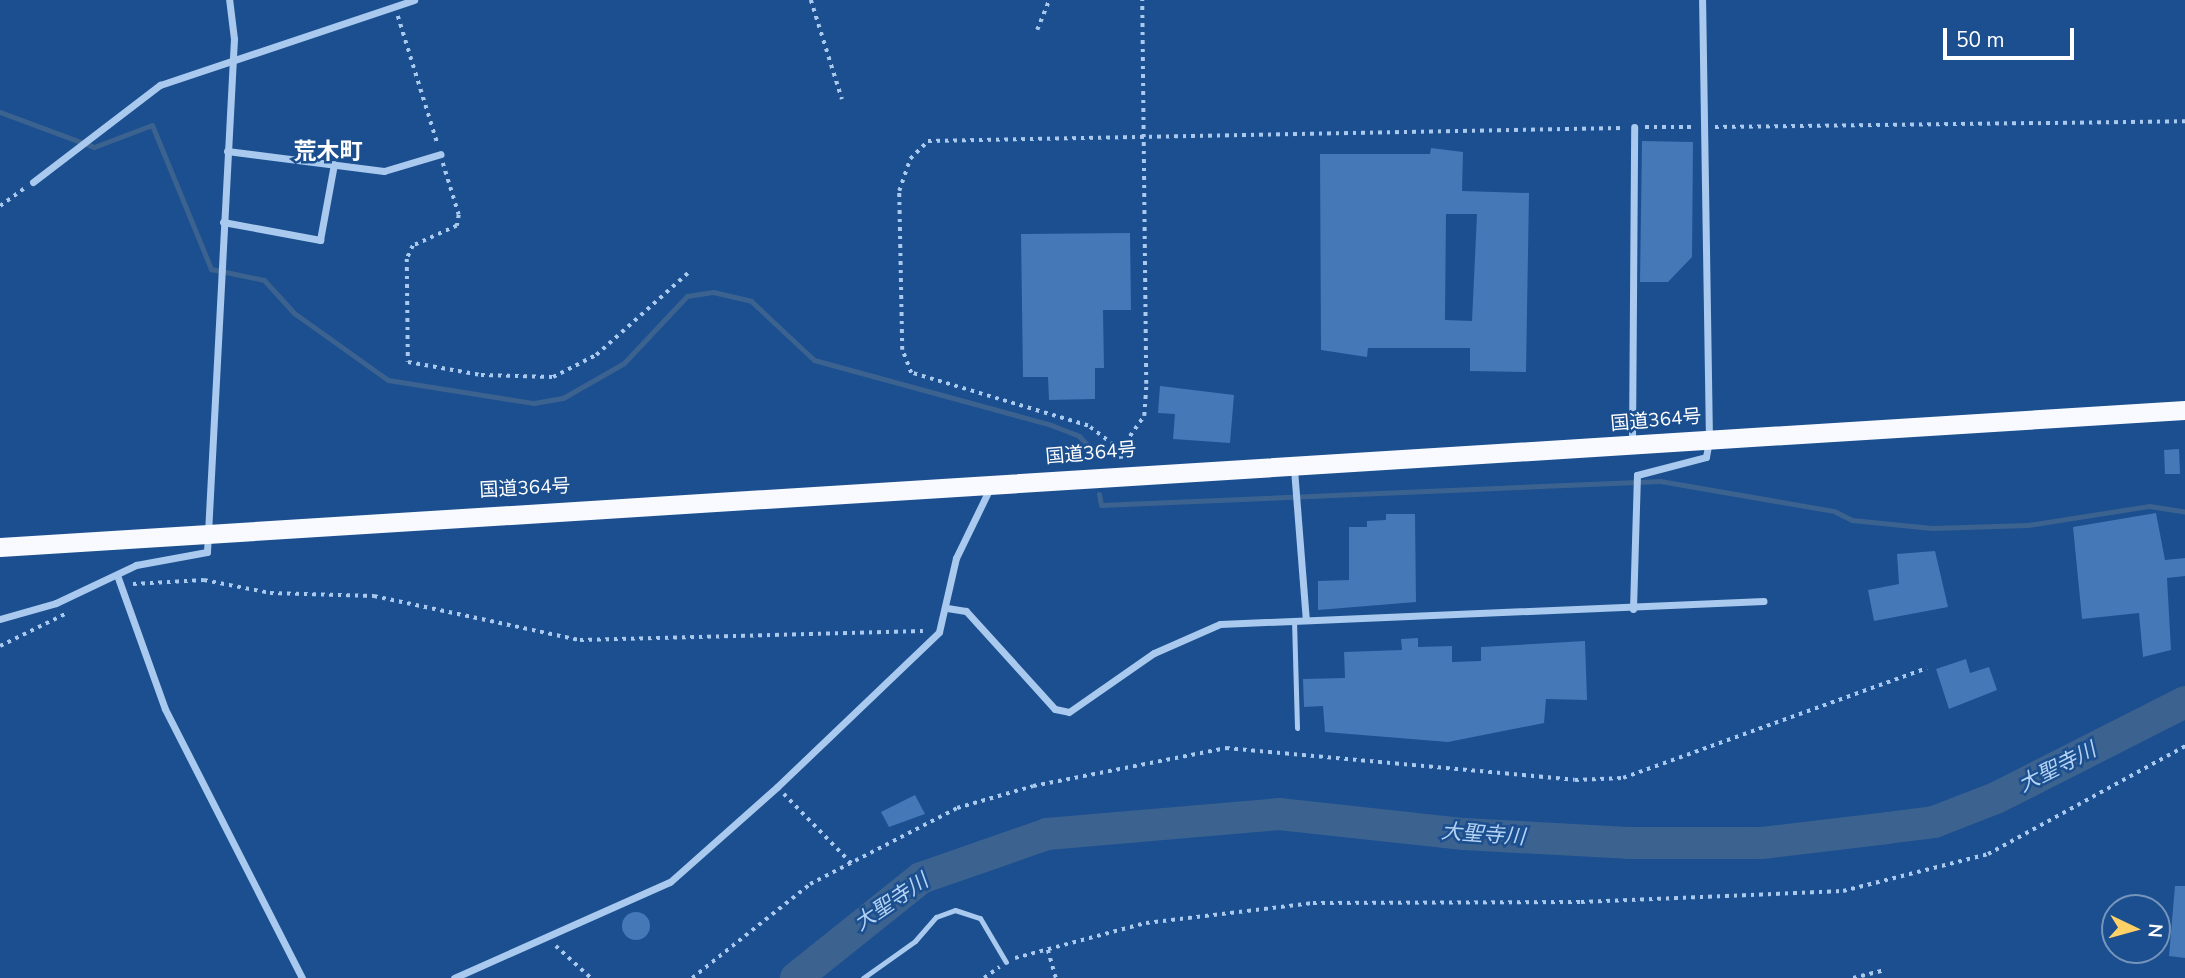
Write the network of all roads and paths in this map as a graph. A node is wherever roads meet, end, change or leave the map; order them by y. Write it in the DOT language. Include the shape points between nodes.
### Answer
graph roads {
  1 [pos="229,0"];
  2 [pos="414,0"];
  3 [pos="811,0"];
  4 [pos="1049,0"];
  5 [pos="1142,0"];
  6 [pos="1702,0"];
  7 [pos="396,7"];
  8 [pos="1037,30"];
  9 [pos="231,57"];
  10 [pos="842,99"];
  11 [pos="2185,121"];
  12 [pos="1634,127"];
  13 [pos="1703,127"];
  14 [pos="1143,133"];
  15 [pos="227,151"];
  16 [pos="441,154"];
  17 [pos="334,164"];
  18 [pos="33,182"];
  19 [pos="0,206"];
  20 [pos="223,222"];
  21 [pos="688,273"];
  22 [pos="2185,410"];
  23 [pos="1709,440"];
  24 [pos="1632,447"];
  25 [pos="1120,450"];
  26 [pos="1294,468"];
  27 [pos="1124,473"];
  28 [pos="991,486"];
  29 [pos="209,529"];
  30 [pos="0,547"];
  31 [pos="117,575"];
  32 [pos="122,587"];
  33 [pos="1764,601"];
  34 [pos="78,607"];
  35 [pos="947,608"];
  36 [pos="1633,609"];
  37 [pos="0,619"];
  38 [pos="1294,620"];
  39 [pos="1306,620"];
  40 [pos="939,632"];
  41 [pos="0,646"];
  42 [pos="1927,668"];
  43 [pos="1297,728"];
  44 [pos="2185,747"];
  45 [pos="778,787"];
  46 [pos="852,864"];
  47 [pos="550,937"];
  48 [pos="1048,949"];
  49 [pos="1006,962"];
  50 [pos="1885,970"];
  51 [pos="302,978"];
  52 [pos="454,978"];
  53 [pos="591,978"];
  54 [pos="692,978"];
  55 [pos="863,978"];
  56 [pos="984,978"];
  57 [pos="1056,978"];
  58 [pos="1853,978"];
  1 -- 9 [label="street"];
  2 -- 7 [label="street"];
  3 -- 10 [label="path"];
  4 -- 8 [label="path"];
  5 -- 14 [label="path"];
  6 -- 13 [label="street"];
  7 -- 9 [label="street"];
  7 -- 16 [label="path"];
  9 -- 15 [label="street"];
  9 -- 18 [label="street" via="133,102"];
  11 -- 13 [label="path"];
  12 -- 13 [label="path"];
  12 -- 14 [label="path"];
  12 -- 24 [label="street"];
  13 -- 23 [label="street"];
  14 -- 25 [label="path" via="1144,416"];
  14 -- 25 [label="path" via="941,138 910,159 899,191 902,350 911,373 1088,426"];
  15 -- 17 [label="street"];
  15 -- 20 [label="street"];
  16 -- 17 [label="street" via="384,171"];
  16 -- 21 [label="path" via="459,215 457,226 413,247 407,259 408,362 514,379 553,377 596,355"];
  17 -- 20 [label="street" via="320,240"];
  18 -- 19 [label="path"];
  20 -- 29 [label="street"];
  22 -- 23 [label="highway, 国道364号"];
  23 -- 24 [label="highway, 国道364号"];
  23 -- 36 [label="street" via="1706,457 1637,475"];
  24 -- 26 [label="highway, 国道364号"];
  25 -- 27 [label="path"];
  26 -- 27 [label="highway, 国道364号"];
  26 -- 39 [label="street"];
  27 -- 28 [label="highway, 国道364号"];
  28 -- 29 [label="highway, 国道364号"];
  28 -- 35 [label="street" via="956,558"];
  29 -- 30 [label="highway, 国道364号"];
  29 -- 31 [label="street" via="207,552 199,556 152,560"];
  31 -- 32 [label="street"];
  31 -- 37 [label="street"];
  32 -- 40 [label="path" via="204,580 270,593 374,596 580,640"];
  32 -- 51 [label="street" via="165,709"];
  33 -- 36 [label="street"];
  34 -- 41 [label="path"];
  35 -- 38 [label="street" via="965,611 1055,709 1069,712 1154,653 1207,628"];
  35 -- 40 [label="street"];
  36 -- 39 [label="street"];
  38 -- 39 [label="street"];
  38 -- 43 [label="lane"];
  40 -- 45 [label="street"];
  42 -- 46 [label="path" via="1835,697 1632,777 1575,780 1226,748 1033,786 957,808"];
  44 -- 48 [label="path" via="1988,854 1843,891 1581,902 1313,903 1146,923"];
  45 -- 46 [label="path"];
  45 -- 47 [label="street" via="670,882"];
  46 -- 54 [label="path" via="780,903"];
  47 -- 52 [label="street"];
  47 -- 53 [label="path"];
  48 -- 49 [label="path"];
  48 -- 57 [label="path"];
  49 -- 55 [label="lane" via="980,918 955,910 936,917 915,941"];
  49 -- 56 [label="path"];
  50 -- 58 [label="path"];
}
